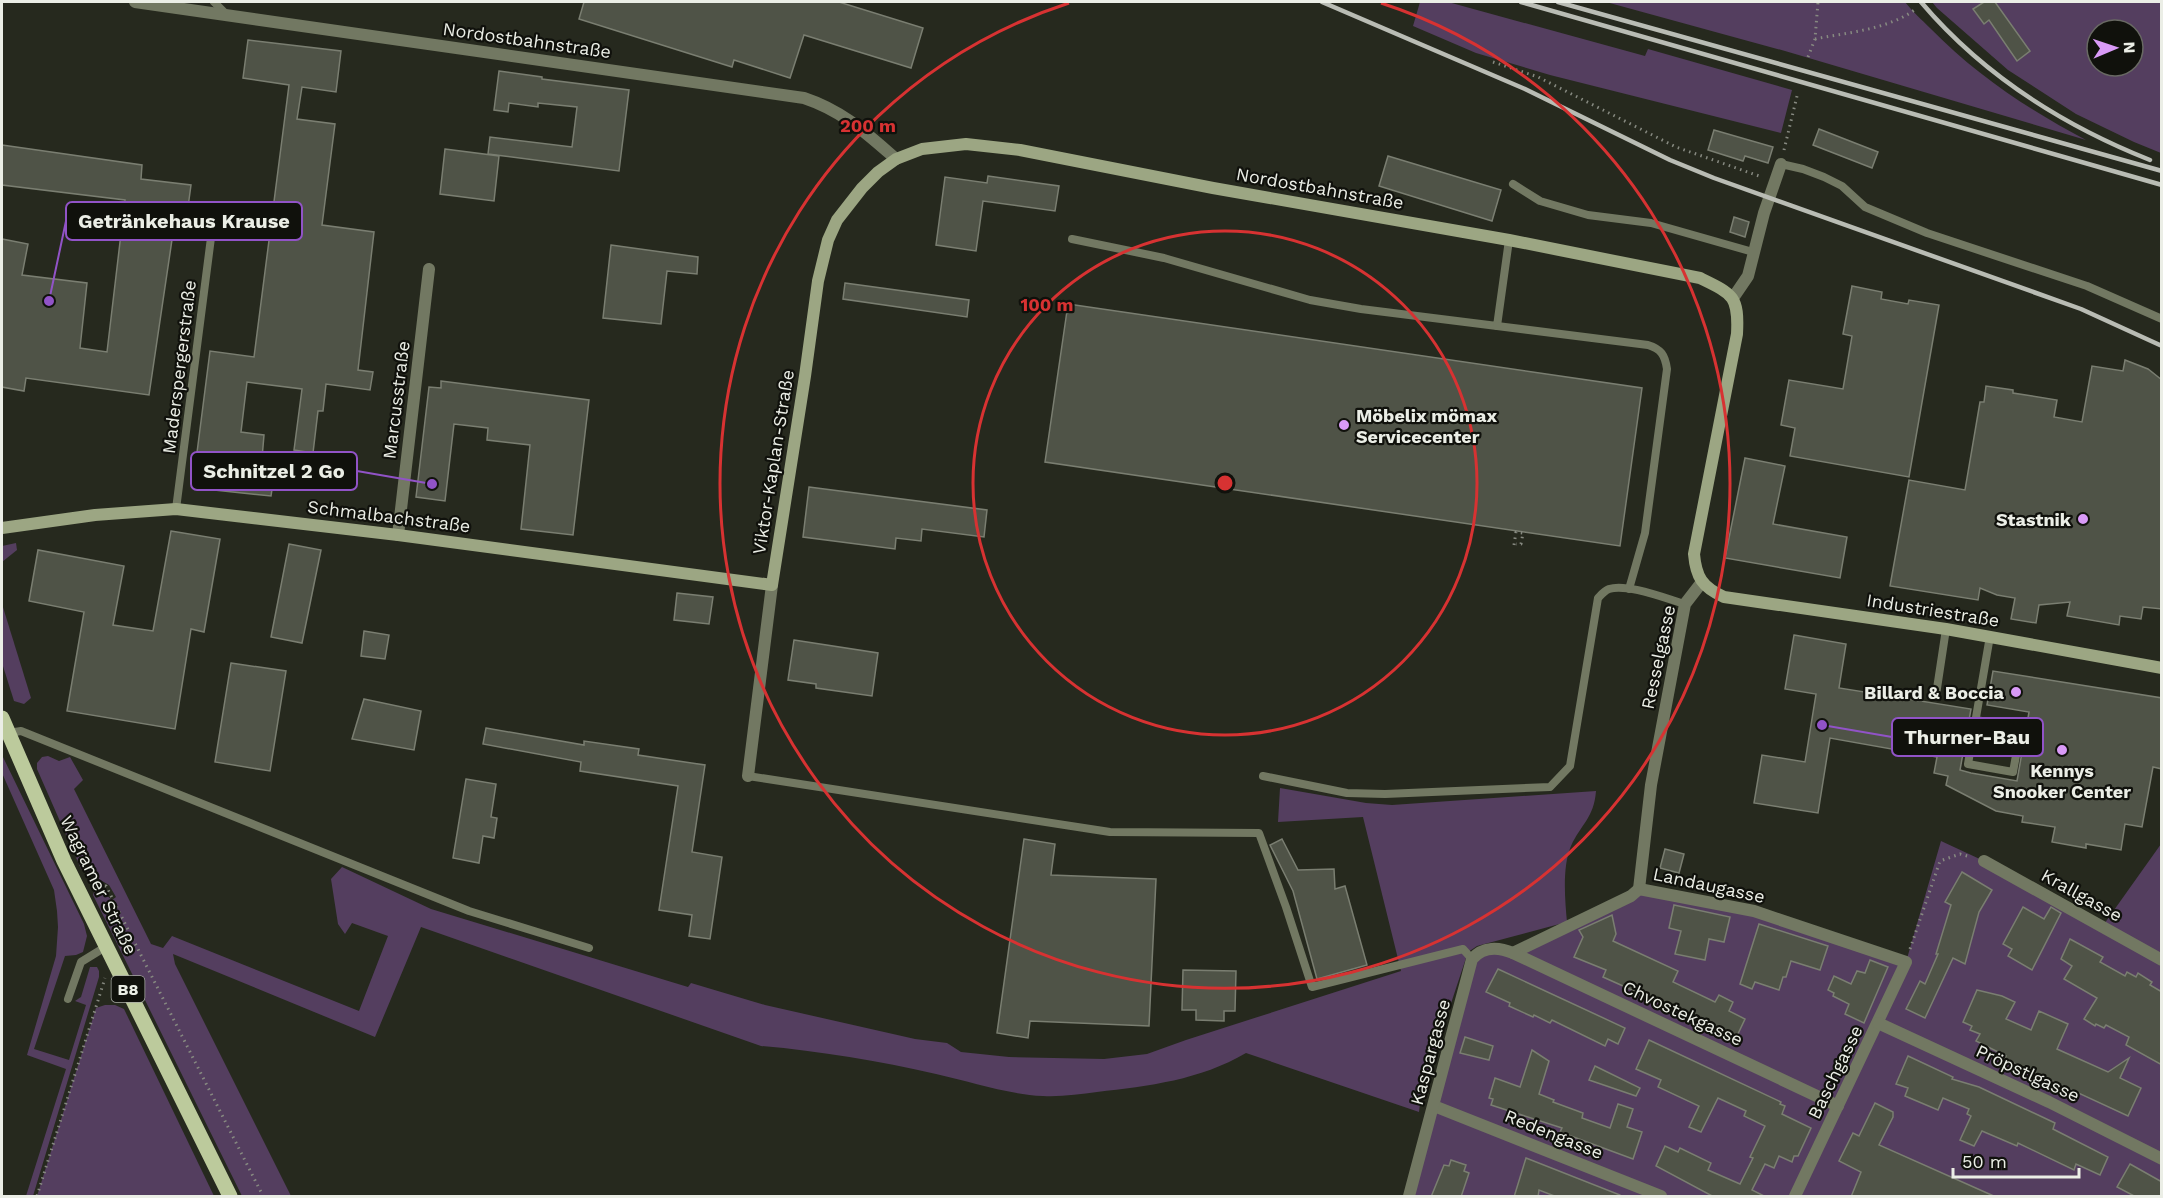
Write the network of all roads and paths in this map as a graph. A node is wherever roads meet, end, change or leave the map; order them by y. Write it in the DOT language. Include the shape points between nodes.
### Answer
graph roads {
  1 [pos="135,2"];
  2 [pos="214,2"];
  3 [pos="1818,2"];
  4 [pos="1916,9"];
  5 [pos="227,15"];
  6 [pos="1815,39"];
  7 [pos="1808,57"];
  8 [pos="1493,62"];
  9 [pos="1798,92"];
  10 [pos="896,159"];
  11 [pos="1781,164"];
  12 [pos="878,172"];
  13 [pos="1775,181"];
  14 [pos="1513,184"];
  15 [pos="212,230"];
  16 [pos="1072,239"];
  17 [pos="1509,240"];
  18 [pos="1753,252"];
  19 [pos="429,269"];
  20 [pos="1733,298"];
  21 [pos="2162,319"];
  22 [pos="1497,326"];
  23 [pos="176,509"];
  24 [pos="2,528"];
  25 [pos="1517,531"];
  26 [pos="399,535"];
  27 [pos="1514,545"];
  28 [pos="1702,582"];
  29 [pos="772,585"];
  30 [pos="1629,589"];
  31 [pos="1685,604"];
  32 [pos="1946,629"];
  33 [pos="1990,636"];
  34 [pos="2162,668"];
  35 [pos="1936,695"];
  36 [pos="2,718"];
  37 [pos="1976,720"];
  38 [pos="8,733"];
  39 [pos="748,776"];
  40 [pos="1263,776"];
  41 [pos="1984,861"];
  42 [pos="75,884"];
  43 [pos="1639,889"];
  44 [pos="589,948"];
  45 [pos="109,951"];
  46 [pos="1513,953"];
  47 [pos="1472,959"];
  48 [pos="2162,960"];
  49 [pos="1906,962"];
  50 [pos="68,999"];
  51 [pos="1878,1023"];
  52 [pos="1434,1106"];
  53 [pos="1838,1106"];
  54 [pos="2162,1159"];
  55 [pos="37,1197"];
  56 [pos="230,1197"];
  57 [pos="263,1197"];
  58 [pos="1409,1197"];
  59 [pos="1661,1197"];
  60 [pos="1795,1197"];
  1 -- 5 [label="street, Nordostbahnstraße"];
  2 -- 5 [label="lane"];
  3 -- 6 [label="path"];
  4 -- 6 [label="path" via="1888,25"];
  5 -- 10 [label="street, Nordostbahnstraße" via="804,98 856,124"];
  6 -- 7 [label="path"];
  8 -- 13 [label="path" via="1538,77 1676,147"];
  9 -- 11 [label="path"];
  10 -- 12 [label="street, Nordostbahnstraße"];
  10 -- 17 [label="street, Nordostbahnstraße" via="946,145 987,145"];
  11 -- 13 [label="street"];
  11 -- 21 [label="lane" via="1842,186 1865,207 2087,286"];
  12 -- 29 [label="street, Viktor-Kaplan-Straße" via="837,220 822,261"];
  13 -- 18 [label="street"];
  14 -- 18 [label="lane" via="1540,201 1588,215 1651,223"];
  15 -- 23 [label="lane, Maderspergerstraße"];
  16 -- 22 [label="lane" via="1164,258 1311,300"];
  17 -- 20 [label="street, Nordostbahnstraße" via="1701,278"];
  17 -- 22 [label="lane"];
  18 -- 20 [label="street" via="1748,276"];
  19 -- 26 [label="street, Marcusstraße"];
  20 -- 28 [label="street" via="1738,315 1737,334 1694,554 1695,569"];
  22 -- 30 [label="lane" via="1648,345 1658,348 1665,357 1667,369 1647,520"];
  23 -- 24 [label="street, Schmalbachstraße"];
  23 -- 26 [label="street, Schmalbachstraße"];
  25 -- 27 [label="path" via="1516,537 1516,544 1521,544 1523,534 1516,532"];
  26 -- 29 [label="street, Schmalbachstraße"];
  28 -- 31 [label="street, Resselgasse"];
  28 -- 32 [label="street, Industriestraße" via="1724,597"];
  29 -- 39 [label="street, Viktor-Kaplan-Straße"];
  30 -- 31 [label="lane"];
  30 -- 40 [label="lane" via="1609,589 1598,598 1570,766 1550,787 1356,793"];
  31 -- 43 [label="street, Resselgasse" via="1651,785"];
  32 -- 33 [label="street, Industriestraße"];
  32 -- 35 [label="lane"];
  33 -- 34 [label="street, Industriestraße"];
  33 -- 37 [label="lane"];
  36 -- 38 [label="main road, Wagramer Straße / B8"];
  37 -- 37 [label="lane" via="1968,764 2013,772 2021,728"];
  38 -- 42 [label="main road, Wagramer Straße / B8"];
  38 -- 44 [label="lane" via="21,731 469,911"];
  39 -- 47 [label="lane" via="1110,832 1259,833 1312,987 1463,950"];
  41 -- 48 [label="street, Krallgasse"];
  41 -- 49 [label="path" via="1960,854 1940,861"];
  42 -- 45 [label="main road, Wagramer Straße / B8"];
  42 -- 57 [label="path" via="106,886"];
  43 -- 46 [label="street, Landaugasse"];
  43 -- 49 [label="street, Landaugasse" via="1754,911"];
  45 -- 50 [label="lane" via="81,962"];
  45 -- 55 [label="path"];
  45 -- 56 [label="main road, Wagramer Straße / B8"];
  46 -- 47 [label="street" via="1494,948"];
  46 -- 53 [label="street, Chvostekgasse"];
  47 -- 52 [label="street, Kaspargasse"];
  49 -- 51 [label="street, Baschgasse"];
  51 -- 53 [label="street, Baschgasse"];
  51 -- 54 [label="street, Pröpstlgasse"];
  52 -- 58 [label="street, Kaspargasse"];
  52 -- 59 [label="street, Redengasse"];
  53 -- 60 [label="street, Baschgasse"];
}
